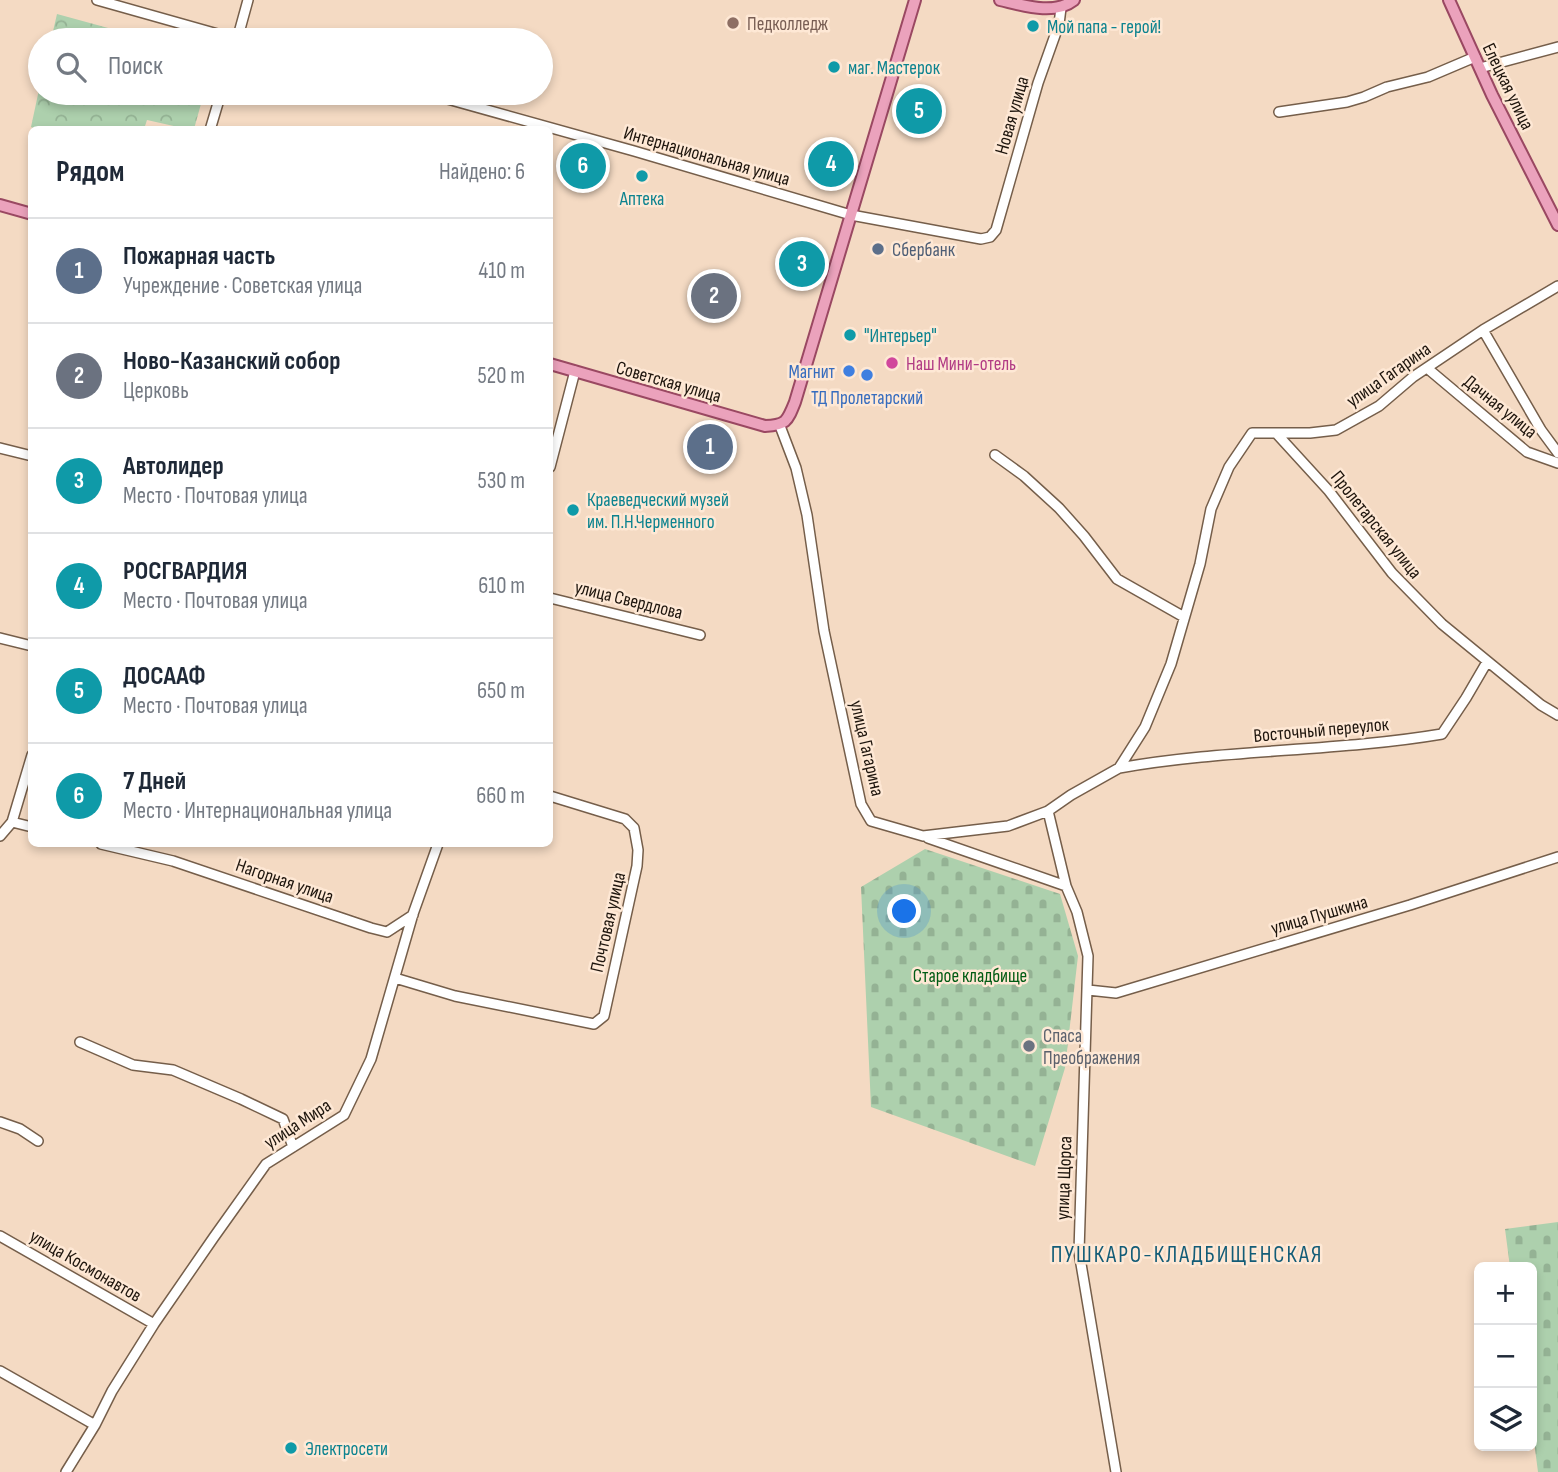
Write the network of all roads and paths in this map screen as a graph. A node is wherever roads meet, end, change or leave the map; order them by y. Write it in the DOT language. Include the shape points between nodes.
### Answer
graph roads {
  1 [pos="97,0"];
  2 [pos="248,0"];
  3 [pos="915,0"];
  4 [pos="999,0"];
  5 [pos="1074,0"];
  6 [pos="1449,0"];
  7 [pos="1061,8"];
  8 [pos="196,28"];
  9 [pos="241,28"];
  10 [pos="1558,47"];
  11 [pos="1475,57"];
  12 [pos="1480,68"];
  13 [pos="217,105"];
  14 [pos="469,105"];
  15 [pos="1279,112"];
  16 [pos="211,126"];
  17 [pos="544,126"];
  18 [pos="553,128"];
  19 [pos="0,205"];
  20 [pos="28,213"];
  21 [pos="851,215"];
  22 [pos="1558,225"];
  23 [pos="981,239"];
  24 [pos="1558,286"];
  25 [pos="1483,330"];
  26 [pos="553,365"];
  27 [pos="1426,368"];
  28 [pos="575,371"];
  29 [pos="780,426"];
  30 [pos="1276,433"];
  31 [pos="0,448"];
  32 [pos="1558,453"];
  33 [pos="28,455"];
  34 [pos="553,455"];
  35 [pos="995,455"];
  36 [pos="1558,463"];
  37 [pos="553,598"];
  38 [pos="1184,617"];
  39 [pos="700,635"];
  40 [pos="0,638"];
  41 [pos="28,645"];
  42 [pos="1487,662"];
  43 [pos="1558,715"];
  44 [pos="28,768"];
  45 [pos="1119,768"];
  46 [pos="553,797"];
  47 [pos="1048,811"];
  48 [pos="12,822"];
  49 [pos="28,826"];
  50 [pos="0,836"];
  51 [pos="923,836"];
  52 [pos="114,847"];
  53 [pos="437,847"];
  54 [pos="1558,857"];
  55 [pos="1066,886"];
  56 [pos="413,914"];
  57 [pos="395,978"];
  58 [pos="1088,990"];
  59 [pos="80,1042"];
  60 [pos="0,1122"];
  61 [pos="38,1142"];
  62 [pos="293,1147"];
  63 [pos="0,1236"];
  64 [pos="154,1324"];
  65 [pos="0,1371"];
  66 [pos="95,1425"];
  67 [pos="66,1472"];
  68 [pos="1116,1472"];
  1 -- 8 [label="street"];
  2 -- 9 [label="street"];
  3 -- 21 [label="main road"];
  4 -- 7 [label="main road"];
  5 -- 7 [label="main road"];
  6 -- 11 [label="main road, Елецкая улица"];
  7 -- 23 [label="street, Новая улица" via="996,230"];
  10 -- 12 [label="street"];
  11 -- 12 [label="main road, Елецкая улица"];
  11 -- 15 [label="street" via="1348,102"];
  12 -- 22 [label="main road, Елецкая улица"];
  13 -- 16 [label="street"];
  14 -- 17 [label="street, Интернациональная улица"];
  18 -- 21 [label="street, Интернациональная улица"];
  19 -- 20 [label="main road"];
  21 -- 23 [label="street, Интернациональная улица"];
  21 -- 29 [label="main road" via="795,402"];
  24 -- 25 [label="street, улица Гагарина"];
  25 -- 27 [label="street, улица Гагарина"];
  25 -- 32 [label="street"];
  26 -- 28 [label="main road, Советская улица"];
  27 -- 30 [label="street, улица Гагарина" via="1379,406 1336,430"];
  27 -- 36 [label="street, Дачная улица" via="1527,452"];
  28 -- 29 [label="main road, Советская улица" via="753,423"];
  28 -- 34 [label="street"];
  29 -- 51 [label="street, улица Гагарина" via="807,515 824,631 861,804 871,821"];
  30 -- 38 [label="street, улица Гагарина" via="1252,433 1229,467 1211,509"];
  30 -- 42 [label="street, Пролетарская улица" via="1329,491 1392,573"];
  31 -- 33 [label="street"];
  35 -- 38 [label="street" via="1059,508 1117,579"];
  37 -- 39 [label="street, улица Свердлова"];
  38 -- 45 [label="street, улица Гагарина" via="1145,727"];
  40 -- 41 [label="street"];
  42 -- 43 [label="street"];
  42 -- 45 [label="street, Восточный переулок" via="1442,734"];
  44 -- 48 [label="street"];
  45 -- 47 [label="street, улица Гагарина"];
  46 -- 57 [label="street, Почтовая улица" via="625,819 634,828 638,866 604,1016 594,1024 455,996"];
  47 -- 51 [label="street, улица Гагарина" via="1008,826"];
  47 -- 55 [label="street, улица Щорса"];
  48 -- 49 [label="street"];
  48 -- 50 [label="street"];
  51 -- 55 [label="street"];
  52 -- 56 [label="street, Нагорная улица" via="173,861 387,932"];
  53 -- 56 [label="street, улица Мира"];
  54 -- 58 [label="street, улица Пушкина" via="1116,993"];
  55 -- 58 [label="street, улица Щорса" via="1088,956"];
  56 -- 57 [label="street, улица Мира"];
  57 -- 62 [label="street, улица Мира" via="371,1059 344,1115"];
  58 -- 68 [label="street, улица Щорса" via="1079,1252"];
  59 -- 62 [label="street" via="133,1065 173,1070 283,1119"];
  60 -- 61 [label="street"];
  62 -- 64 [label="street, улица Мира" via="267,1164"];
  63 -- 64 [label="street, улица Космонавтов"];
  64 -- 66 [label="street, улица Мира"];
  65 -- 66 [label="street"];
  66 -- 67 [label="street, улица Мира"];
}
